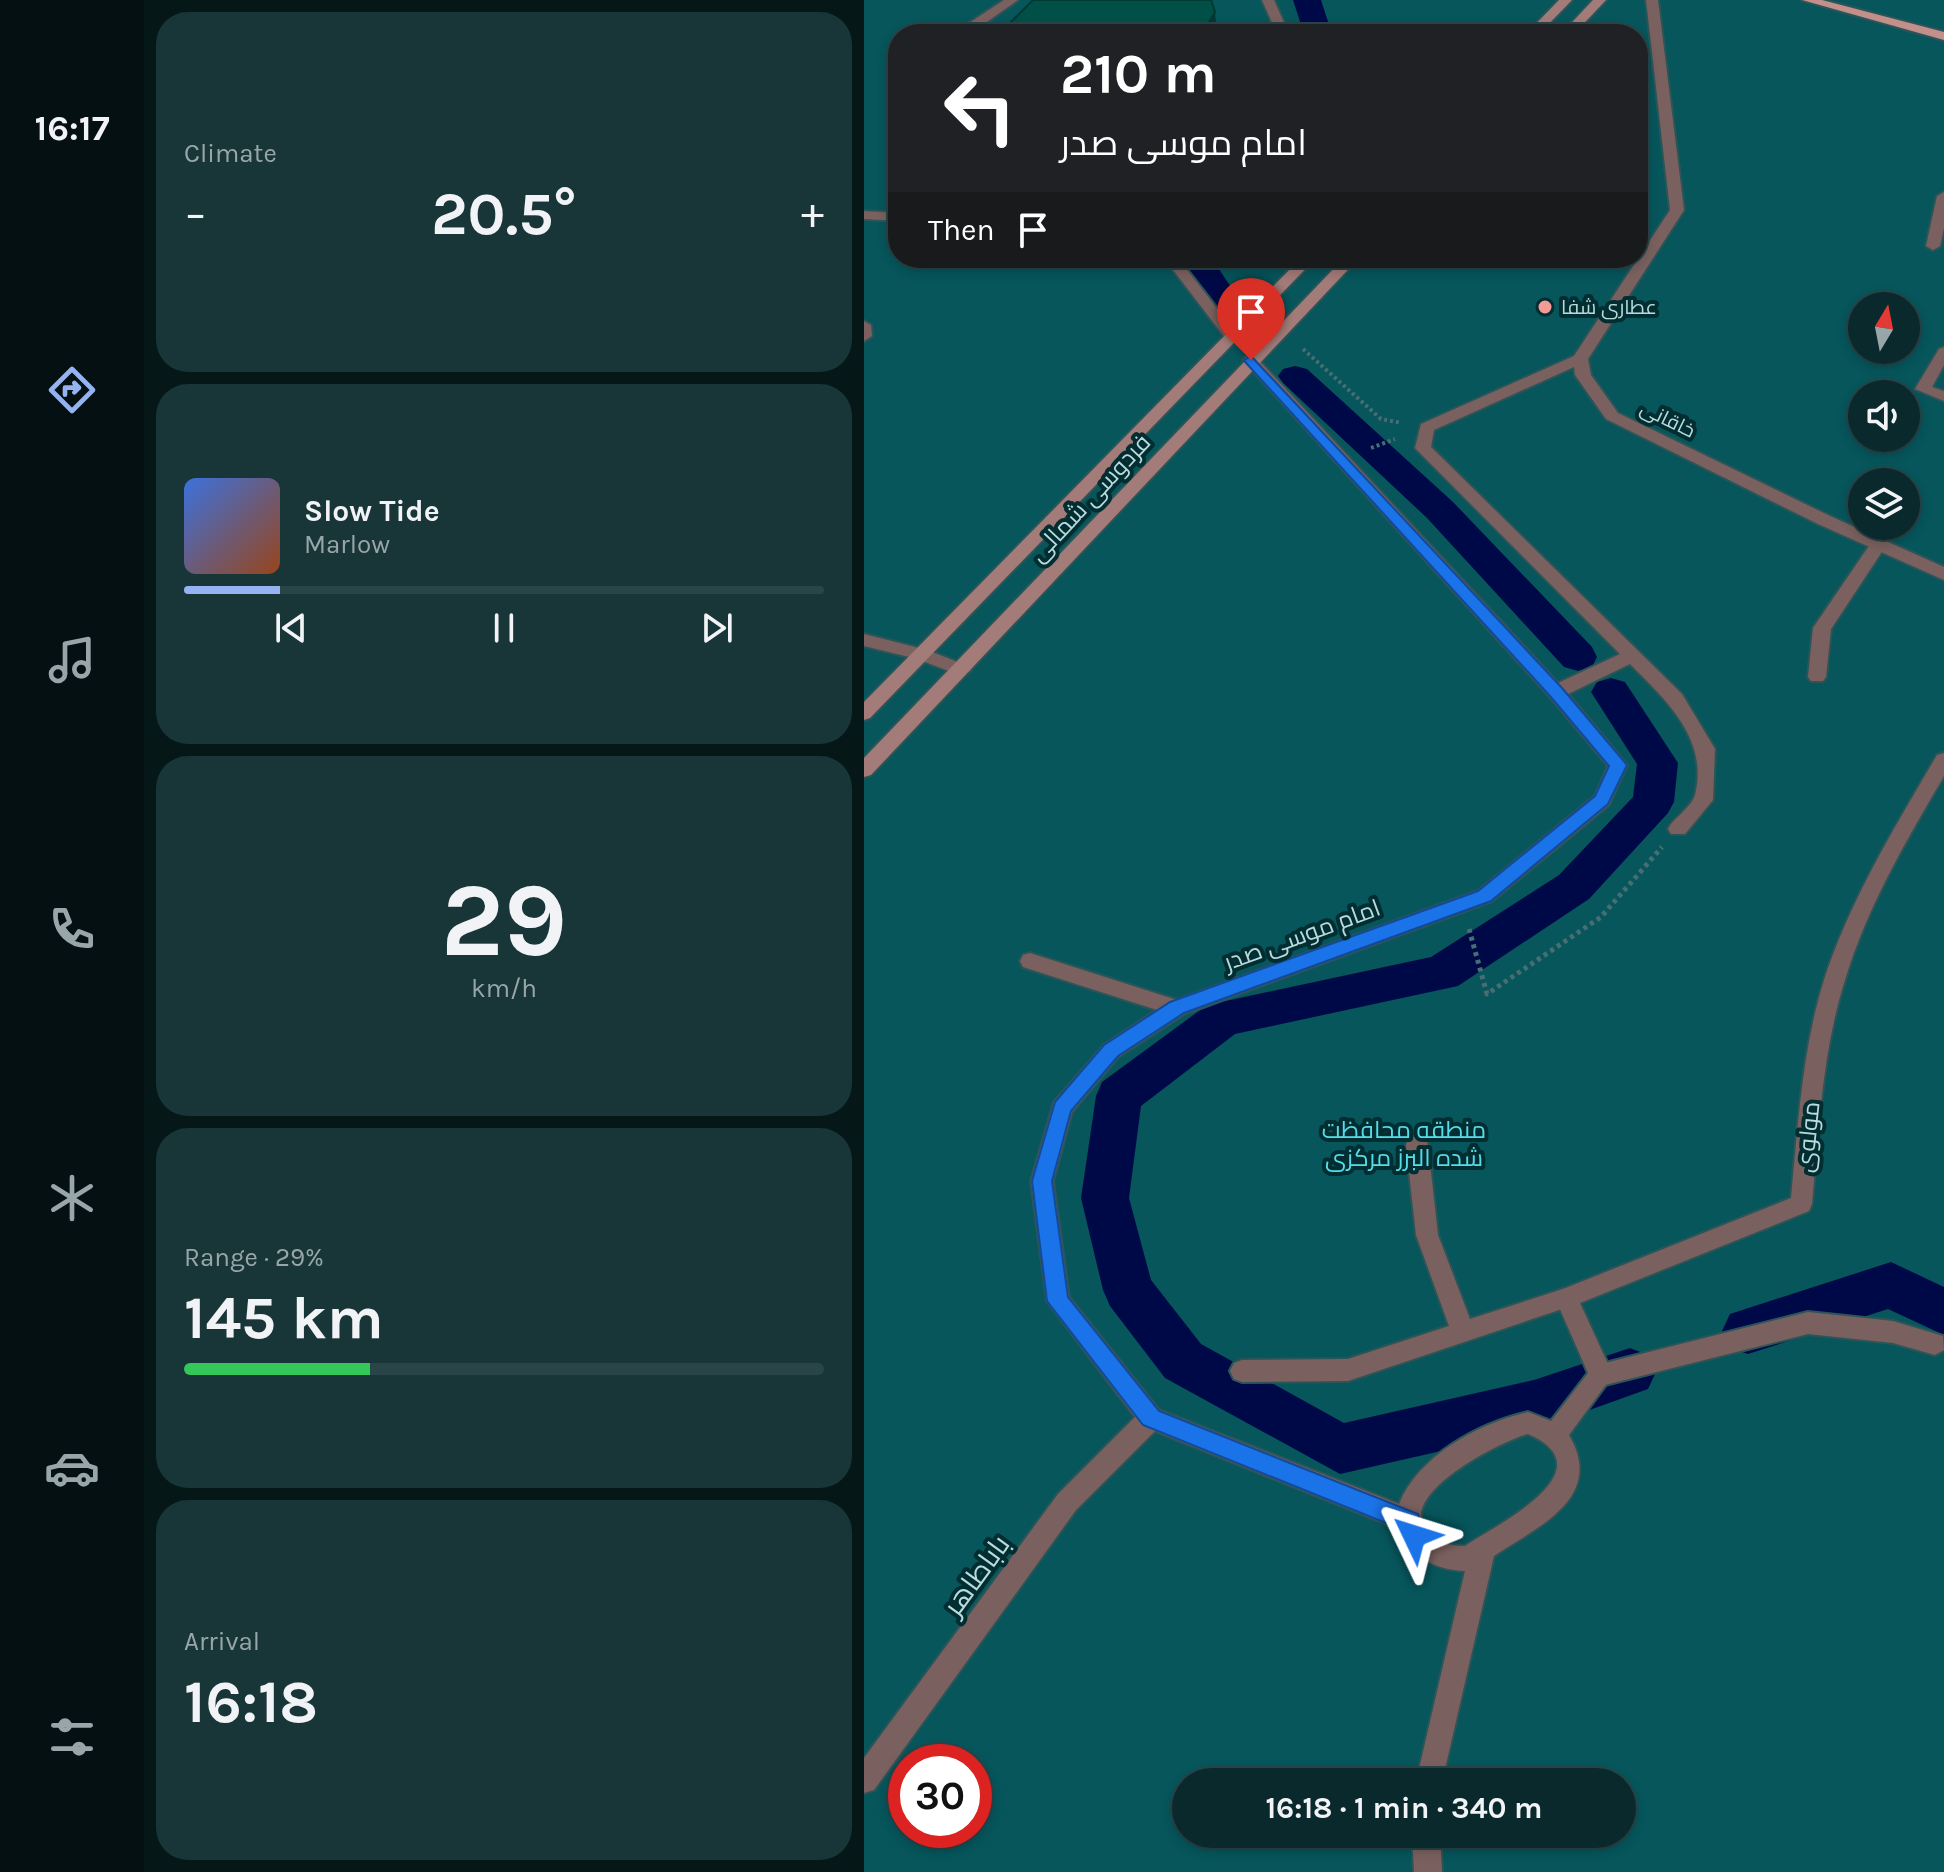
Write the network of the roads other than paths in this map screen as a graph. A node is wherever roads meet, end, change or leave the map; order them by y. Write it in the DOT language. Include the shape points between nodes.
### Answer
graph roads {
  1 [pos="1012,0"];
  2 [pos="1268,0"];
  3 [pos="1566,0"];
  4 [pos="1600,0"];
  5 [pos="1652,0"];
  6 [pos="1808,0"];
  7 [pos="976,24"];
  8 [pos="1279,24"];
  9 [pos="1542,24"];
  10 [pos="1577,24"];
  11 [pos="1944,36"];
  12 [pos="1944,196"];
  13 [pos="864,215"];
  14 [pos="888,216"];
  15 [pos="1933,246"];
  16 [pos="1648,255"];
  17 [pos="1179,268"];
  18 [pos="1299,268"];
  19 [pos="1343,268"];
  20 [pos="1639,268"];
  21 [pos="864,325"];
  22 [pos="864,336"];
  23 [pos="1231,336"];
  24 [pos="1944,352"];
  25 [pos="1580,359"];
  26 [pos="1251,360"];
  27 [pos="1944,396"];
  28 [pos="1879,544"];
  29 [pos="1944,574"];
  30 [pos="864,640"];
  31 [pos="921,654"];
  32 [pos="1632,655"];
  33 [pos="962,670"];
  34 [pos="1817,677"];
  35 [pos="1556,692"];
  36 [pos="864,713"];
  37 [pos="1944,760"];
  38 [pos="864,770"];
  39 [pos="1678,829"];
  40 [pos="1030,961"];
  41 [pos="1177,1008"];
  42 [pos="1417,1145"];
  43 [pos="1566,1298"];
  44 [pos="1463,1331"];
  45 [pos="1935,1344"];
  46 [pos="1242,1371"];
  47 [pos="1601,1375"];
  48 [pos="1151,1418"];
  49 [pos="1555,1435"];
  50 [pos="1410,1521"];
  51 [pos="1482,1553"];
  52 [pos="1432,1768"];
  53 [pos="864,1780"];
  54 [pos="1427,1848"];
  55 [pos="1428,1872"];
  1 -- 7 [label="street"];
  2 -- 8 [label="street"];
  3 -- 9 [label="street"];
  4 -- 10 [label="street"];
  5 -- 16 [label="street" via="1677,210"];
  6 -- 11 [label="main road"];
  12 -- 15 [label="street"];
  13 -- 14 [label="street"];
  17 -- 23 [label="street"];
  18 -- 23 [label="street, فردوسی شمالی"];
  19 -- 26 [label="street, فردوسی شمالی"];
  20 -- 25 [label="street"];
  21 -- 22 [label="street"];
  23 -- 31 [label="street, فردوسی شمالی"];
  24 -- 27 [label="street" via="1923,389"];
  25 -- 28 [label="street, خاقانی" via="1583,375 1612,416"];
  25 -- 32 [label="street" via="1427,427 1423,448"];
  26 -- 33 [label="street, فردوسی شمالی"];
  26 -- 35 [label="street, امام موسی صدر"];
  28 -- 29 [label="street, خاقانی"];
  28 -- 34 [label="street" via="1822,628"];
  30 -- 31 [label="street"];
  31 -- 33 [label="street"];
  31 -- 36 [label="street, فردوسی شمالی"];
  32 -- 35 [label="street"];
  32 -- 39 [label="street" via="1676,699 1706,749 1704,800"];
  33 -- 38 [label="street, فردوسی شمالی"];
  35 -- 41 [label="street, امام موسی صدر" via="1618,765 1602,800 1485,896"];
  37 -- 43 [label="street, مولوی" via="1880,872 1844,953 1817,1056 1801,1204"];
  40 -- 41 [label="street"];
  41 -- 48 [label="street, امام موسی صدر" via="1111,1051 1062,1108 1042,1181 1058,1301"];
  42 -- 44 [label="street" via="1427,1235"];
  43 -- 44 [label="street"];
  43 -- 47 [label="street"];
  44 -- 46 [label="street" via="1348,1370"];
  45 -- 47 [label="street" via="1893,1332 1808,1323"];
  47 -- 49 [label="street"];
  48 -- 50 [label="street, امام موسی صدر"];
  48 -- 53 [label="street, باباطاهر" via="1067,1502"];
  49 -- 50 [label="street" via="1528,1423 1499,1430 1424,1482 1410,1507"];
  49 -- 51 [label="street" via="1570,1460 1566,1488"];
  50 -- 51 [label="street" via="1414,1536 1437,1556 1468,1559"];
  51 -- 52 [label="street"];
  54 -- 55 [label="street"];
}
